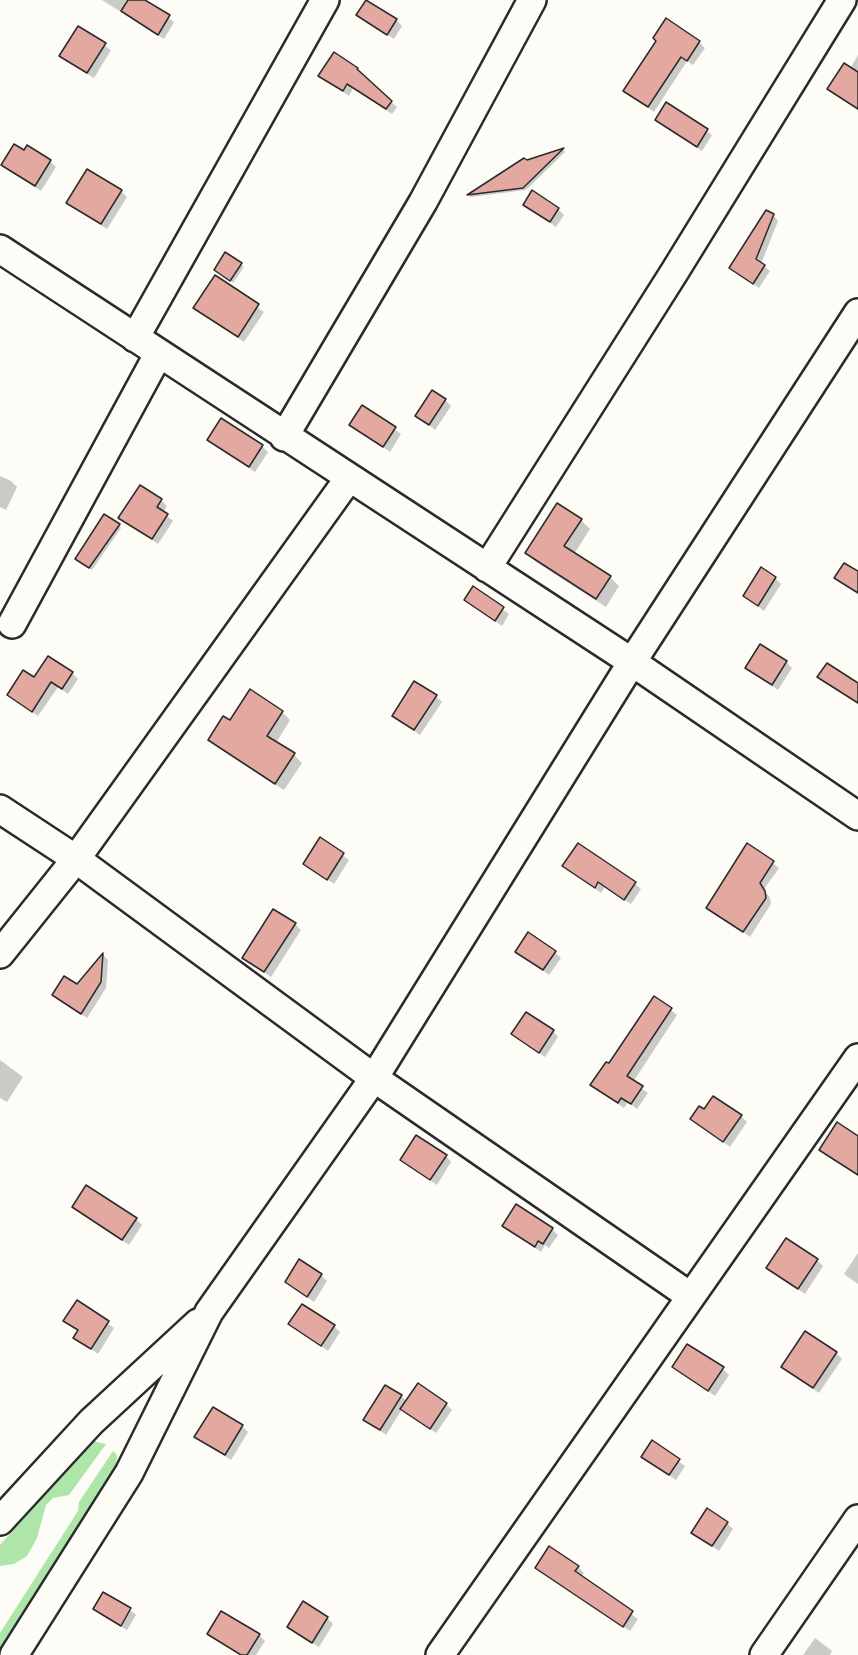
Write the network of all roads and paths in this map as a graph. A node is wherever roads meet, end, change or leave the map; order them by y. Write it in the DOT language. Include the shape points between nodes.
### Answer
graph roads {
  1 [pos="325,0"];
  2 [pos="532,0"];
  3 [pos="842,0"];
  4 [pos="0,249"];
  5 [pos="858,313"];
  6 [pos="135,338"];
  7 [pos="159,353"];
  8 [pos="284,437"];
  9 [pos="349,477"];
  10 [pos="487,568"];
  11 [pos="12,624"];
  12 [pos="632,662"];
  13 [pos="0,809"];
  14 [pos="858,816"];
  15 [pos="76,859"];
  16 [pos="0,954"];
  17 [pos="858,1058"];
  18 [pos="374,1078"];
  19 [pos="690,1296"];
  20 [pos="209,1312"];
  21 [pos="858,1519"];
  22 [pos="0,1521"];
  23 [pos="14,1655"];
  24 [pos="440,1655"];
  25 [pos="764,1655"];
  1 -- 6 [label="street"];
  2 -- 8 [label="street" via="423,202"];
  3 -- 10 [label="street"];
  4 -- 6 [label="street"];
  5 -- 12 [label="street"];
  6 -- 7 [label="street"];
  7 -- 8 [label="street"];
  7 -- 11 [label="street"];
  8 -- 9 [label="street"];
  9 -- 10 [label="street"];
  9 -- 15 [label="street"];
  10 -- 12 [label="street"];
  12 -- 14 [label="street"];
  12 -- 18 [label="street"];
  13 -- 15 [label="street"];
  15 -- 16 [label="street"];
  15 -- 18 [label="street"];
  17 -- 19 [label="street"];
  18 -- 19 [label="street"];
  18 -- 20 [label="street"];
  19 -- 24 [label="street"];
  20 -- 22 [label="street" via="92,1422"];
  20 -- 23 [label="street" via="129,1473"];
  21 -- 25 [label="street"];
}
